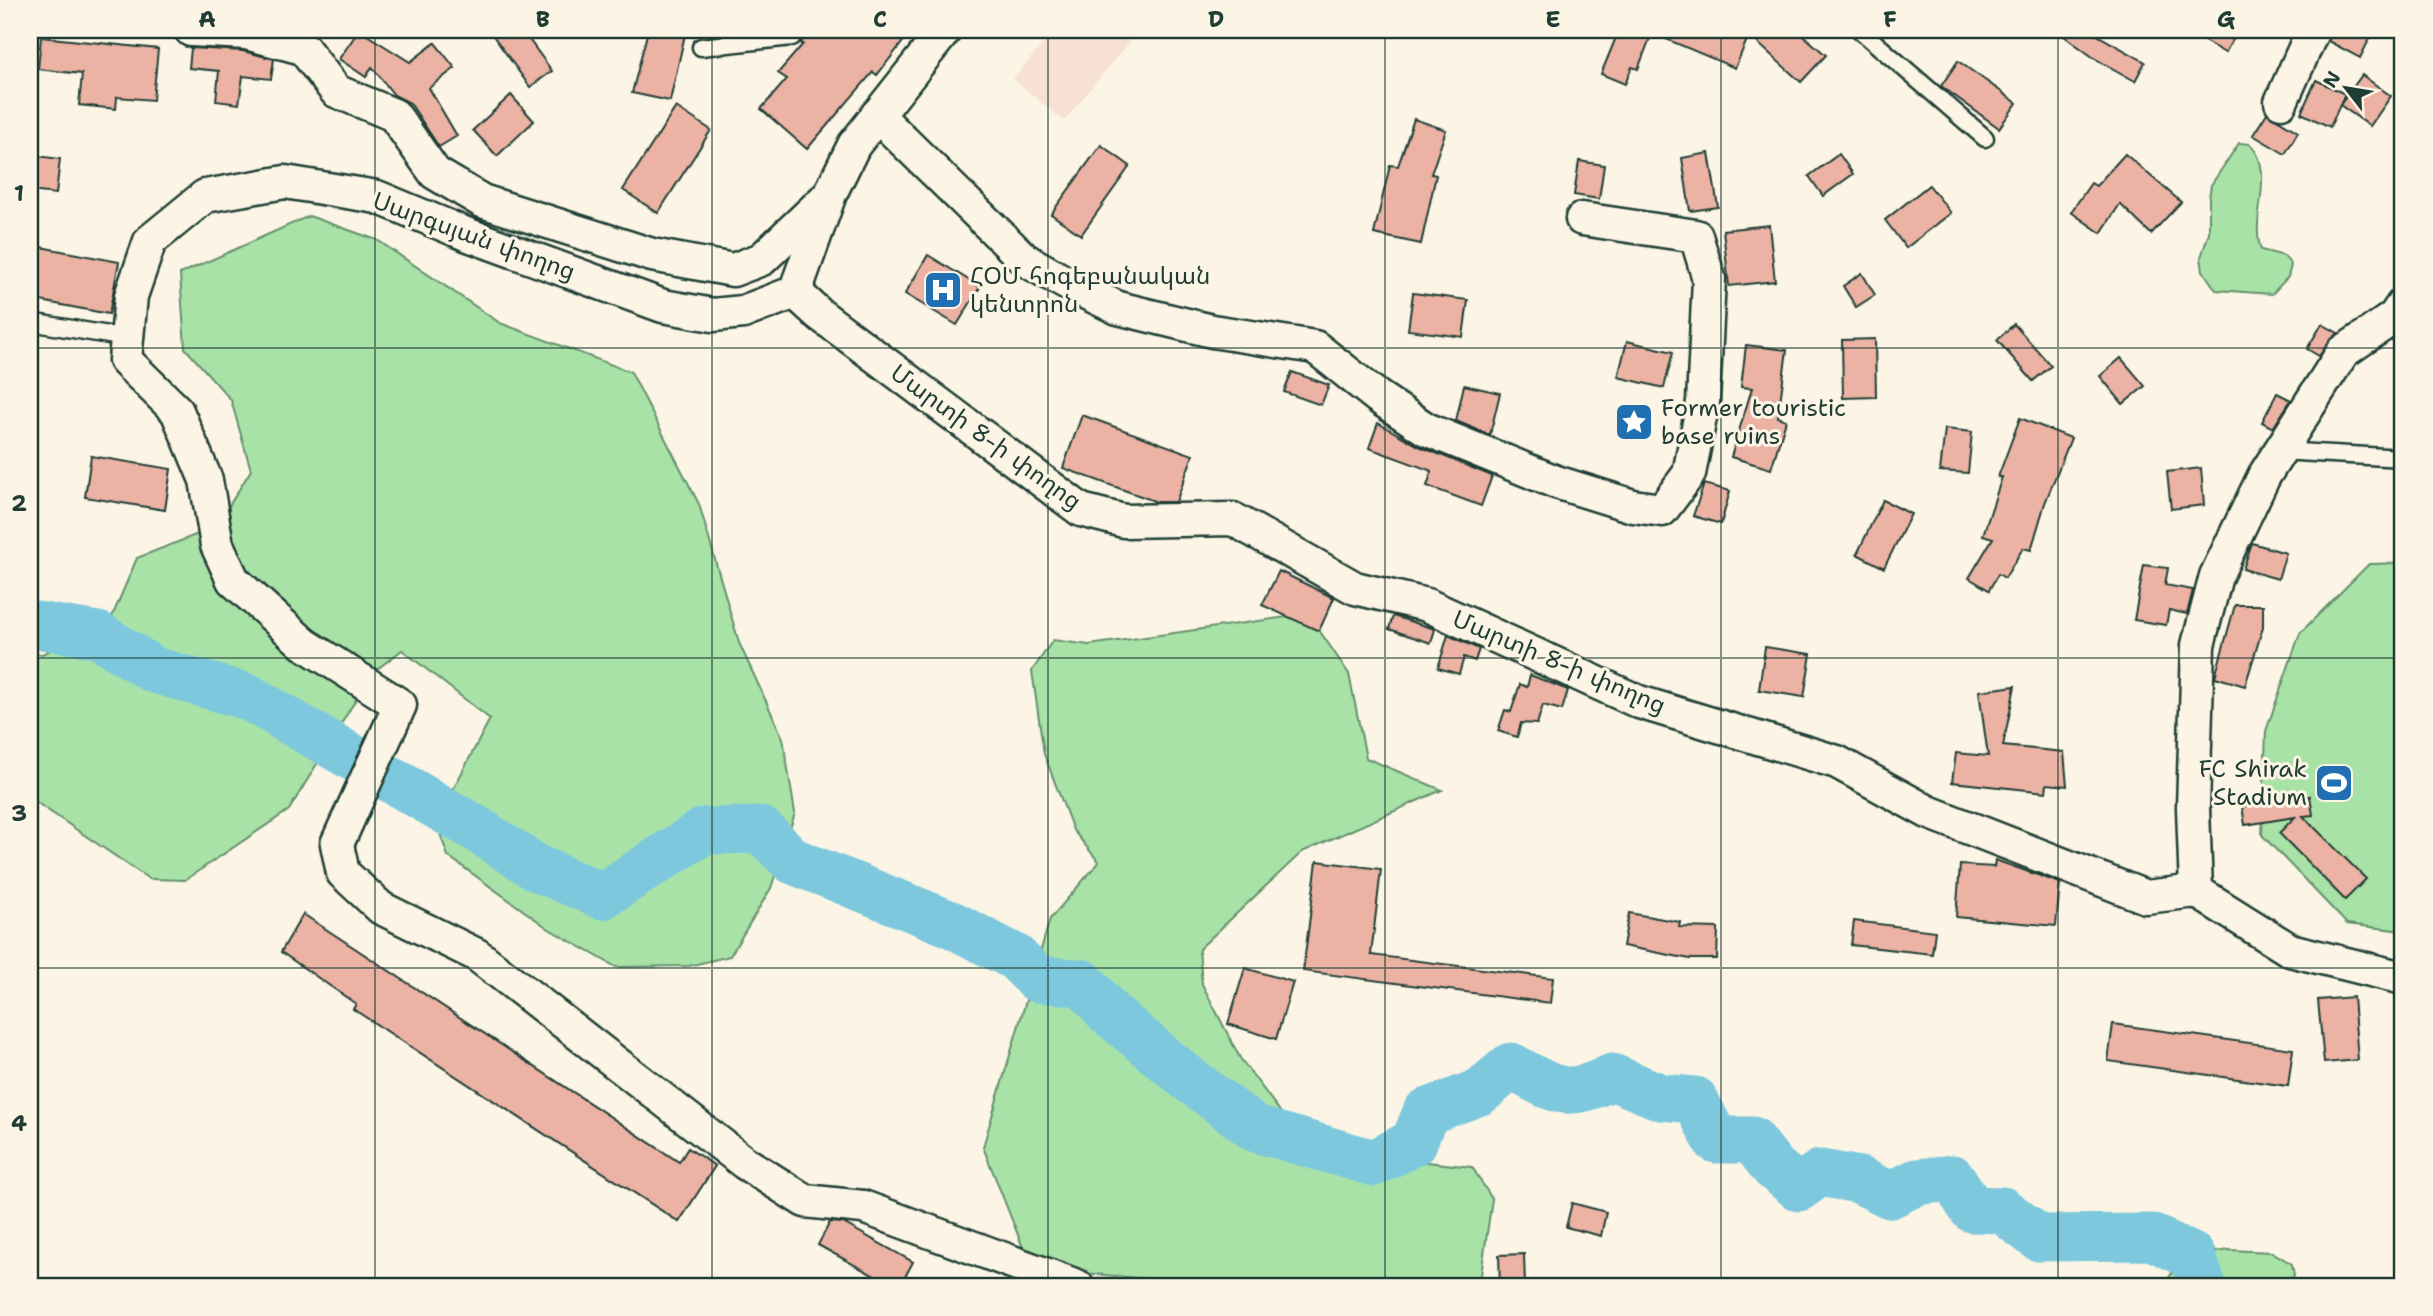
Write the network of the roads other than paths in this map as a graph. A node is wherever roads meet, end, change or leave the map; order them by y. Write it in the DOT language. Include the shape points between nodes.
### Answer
graph roads {
  1 [pos="191,30"];
  2 [pos="797,30"];
  3 [pos="945,30"];
  4 [pos="1860,30"];
  5 [pos="2313,30"];
  6 [pos="701,47"];
  7 [pos="2281,102"];
  8 [pos="877,115"];
  9 [pos="1985,138"];
  10 [pos="830,194"];
  11 [pos="1582,219"];
  12 [pos="795,292"];
  13 [pos="2403,304"];
  14 [pos="30,322"];
  15 [pos="127,338"];
  16 [pos="2280,451"];
  17 [pos="2403,458"];
  18 [pos="2196,891"];
  19 [pos="2403,978"];
  20 [pos="1077,1286"];
  1 -- 10 [label="street" via="246,33 303,48 336,91 394,116 435,173 482,201 652,255 733,270 762,259"];
  2 -- 6 [label="lane" via="792,37"];
  3 -- 8 [label="street"];
  4 -- 9 [label="lane"];
  5 -- 7 [label="street"];
  8 -- 10 [label="street" via="854,145"];
  8 -- 11 [label="street" via="1024,259 1066,283 1118,307 1212,331 1315,347 1426,429 1556,482 1633,506 1662,510 1689,474 1703,402 1709,279 1696,236"];
  10 -- 12 [label="street"];
  12 -- 15 [label="street, Սարգսյան փողոց" via="743,312 713,315 663,306 377,197 285,181 205,196 150,241 131,296"];
  12 -- 18 [label="street, Մարտի 8-ի փողոց" via="1081,510 1124,521 1233,519 1354,588 1427,605 1639,702 1837,762 1928,812 2146,897"];
  13 -- 16 [label="street" via="2394,317 2343,352"];
  14 -- 15 [label="lane"];
  15 -- 20 [label="street, Սարգսյան փողոց" via="125,360 177,411 206,480 217,545 233,579 304,644 400,705 337,844 343,873 380,908 477,955 745,1163 805,1200 863,1207"];
  16 -- 17 [label="lane"];
  16 -- 18 [label="street" via="2216,576 2198,645 2193,808"];
  18 -- 19 [label="street" via="2290,950"];
}
